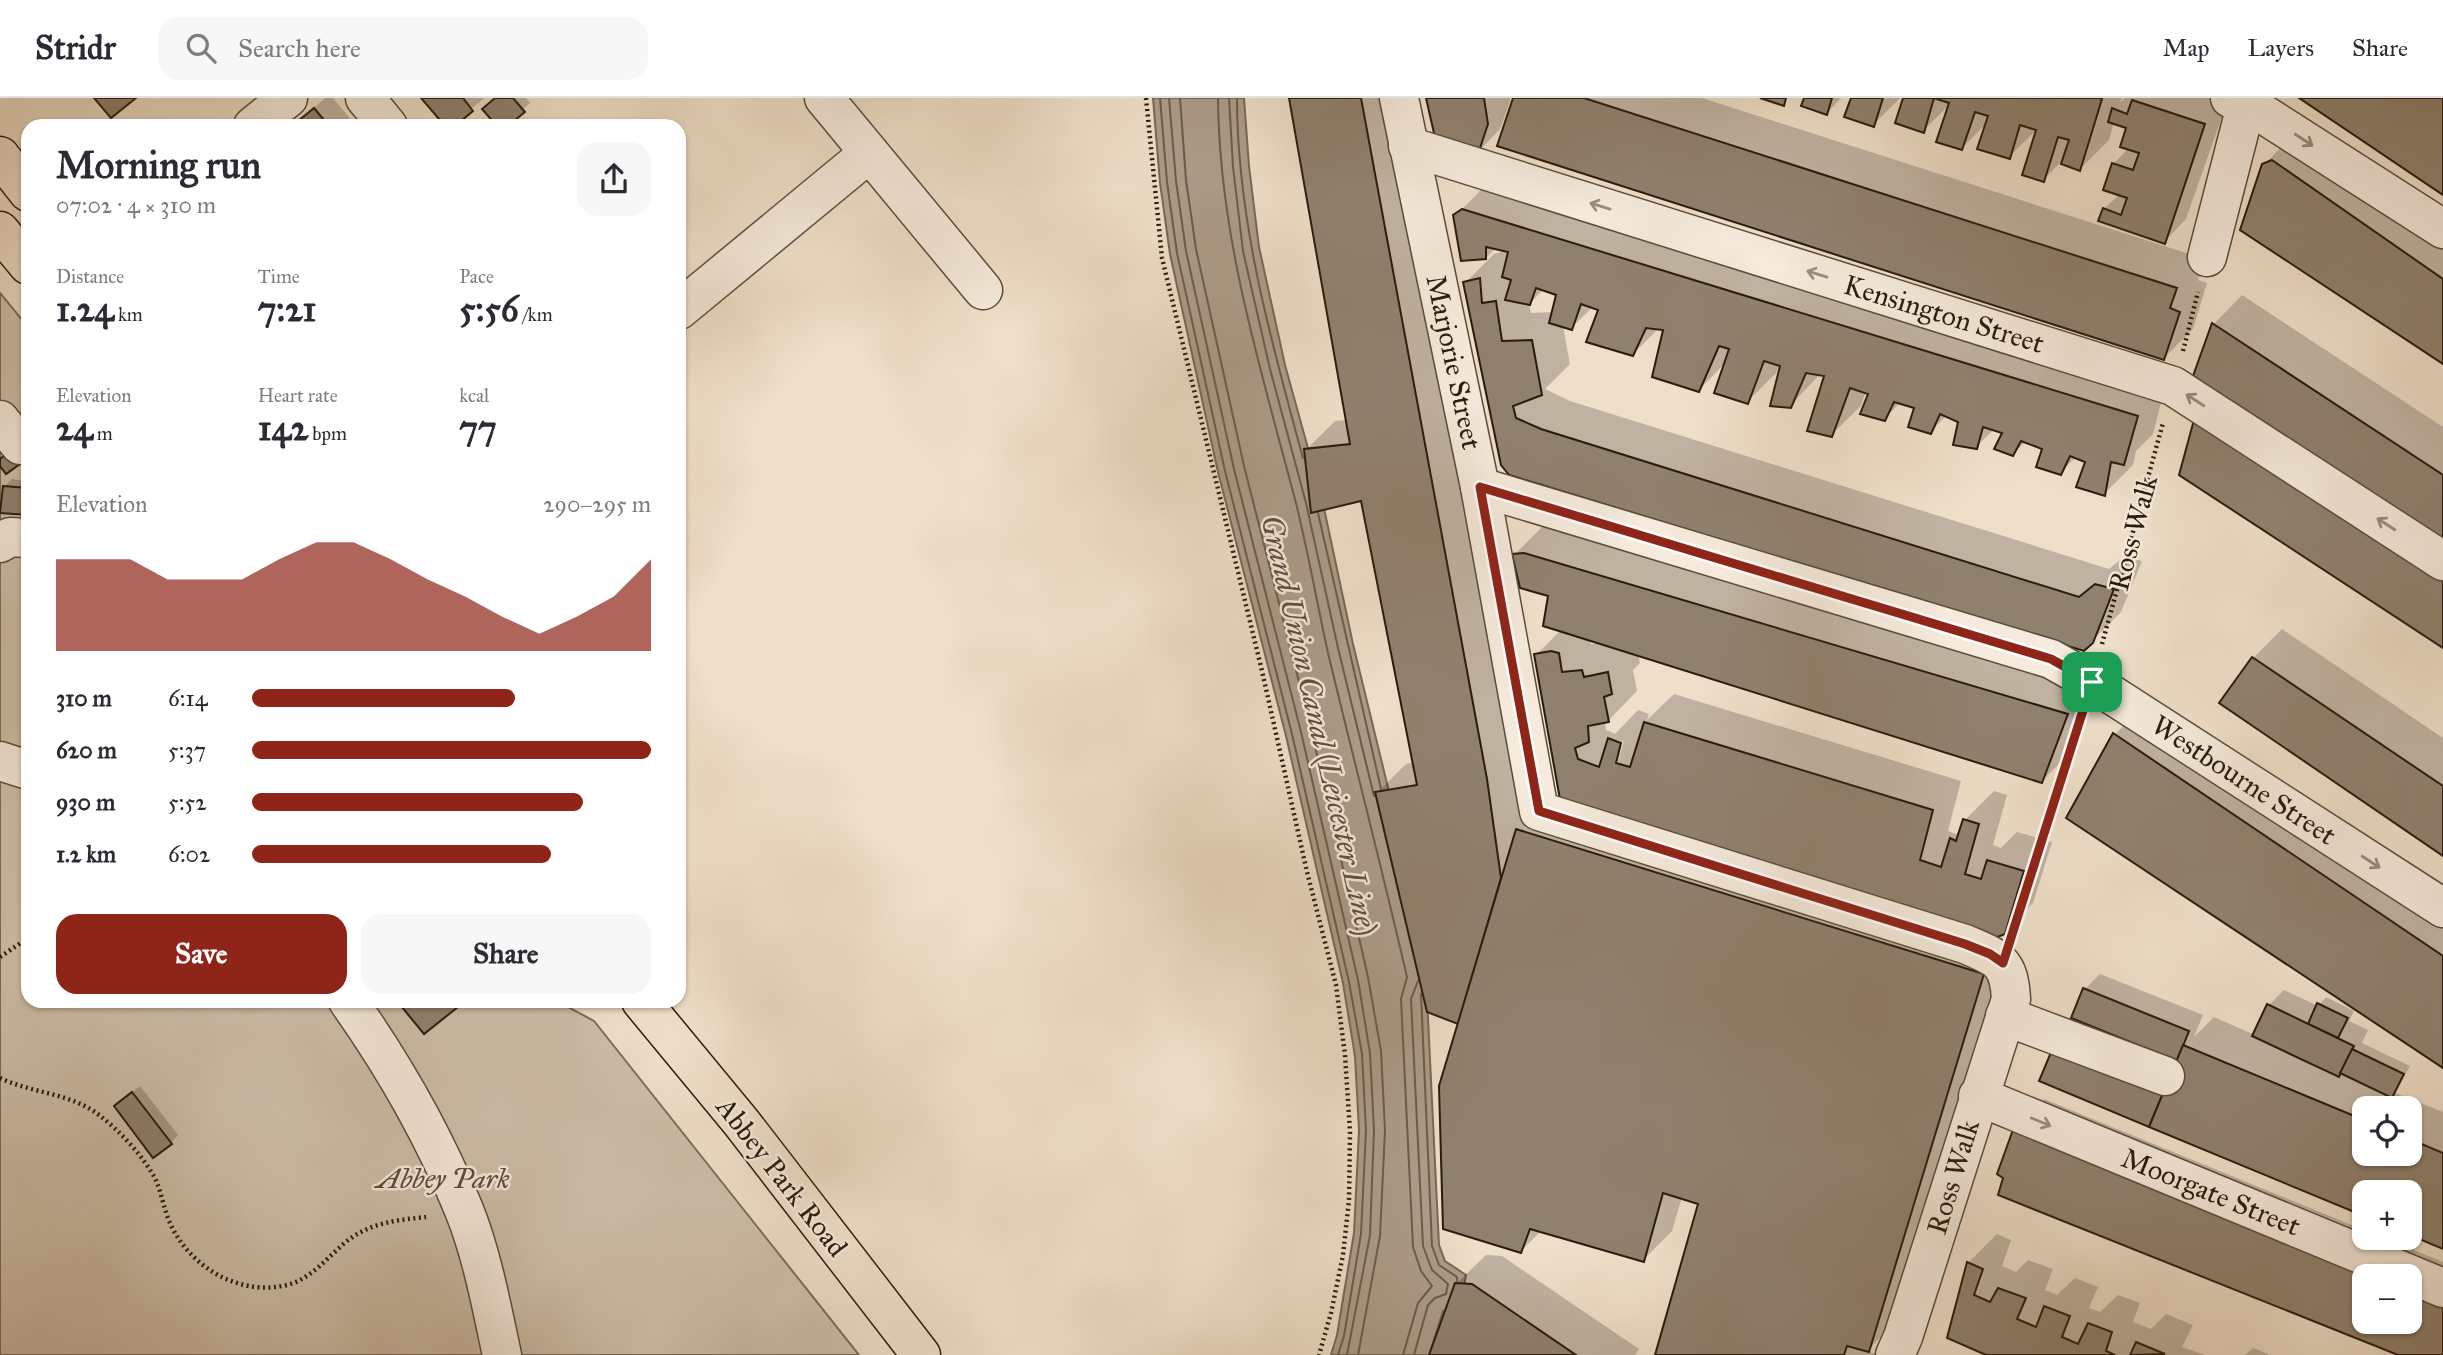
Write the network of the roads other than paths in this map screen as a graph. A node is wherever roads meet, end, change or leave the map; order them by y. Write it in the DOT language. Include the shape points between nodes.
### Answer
graph roads {
  1 [pos="288,98"];
  2 [pos="365,98"];
  3 [pos="824,98"];
  4 [pos="1399,98"];
  5 [pos="2242,100"];
  6 [pos="262,119"];
  7 [pos="382,119"];
  8 [pos="1408,146"];
  9 [pos="868,154"];
  10 [pos="0,156"];
  11 [pos="21,183"];
  12 [pos="2443,229"];
  13 [pos="0,231"];
  14 [pos="21,256"];
  15 [pos="2207,257"];
  16 [pos="983,290"];
  17 [pos="686,304"];
  18 [pos="0,420"];
  19 [pos="21,444"];
  20 [pos="1480,487"];
  21 [pos="21,538"];
  22 [pos="0,543"];
  23 [pos="2443,561"];
  24 [pos="0,761"];
  25 [pos="21,768"];
  26 [pos="2443,908"];
  27 [pos="2006,993"];
  28 [pos="353,1008"];
  29 [pos="647,1008"];
  30 [pos="2165,1076"];
  31 [pos="1978,1096"];
  32 [pos="2443,1288"];
  33 [pos="502,1355"];
  34 [pos="921,1355"];
  35 [pos="1895,1355"];
  1 -- 6 [label="street"];
  2 -- 7 [label="street"];
  3 -- 9 [label="street"];
  4 -- 8 [label="street, Marjorie Street"];
  5 -- 12 [label="street, one-way"];
  5 -- 15 [label="street"];
  8 -- 20 [label="street, Marjorie Street"];
  23 -- 8 [label="street, Kensington Street, one-way" via="2173,386"];
  9 -- 16 [label="street"];
  9 -- 17 [label="street"];
  10 -- 11 [label="main road"];
  13 -- 14 [label="main road"];
  18 -- 19 [label="street"];
  20 -- 26 [label="street, Westbourne Street, one-way" via="2051,659"];
  20 -- 27 [label="street, Marjorie Street" via="1539,811 1965,944 1990,954"];
  21 -- 22 [label="street"];
  24 -- 25 [label="street"];
  27 -- 30 [label="street"];
  27 -- 31 [label="street, Ross Walk"];
  28 -- 33 [label="street" via="422,1120 465,1212"];
  29 -- 34 [label="main road, Abbey Park Road"];
  31 -- 32 [label="street, Moorgate Street, one-way"];
  31 -- 35 [label="street, Ross Walk"];
}
